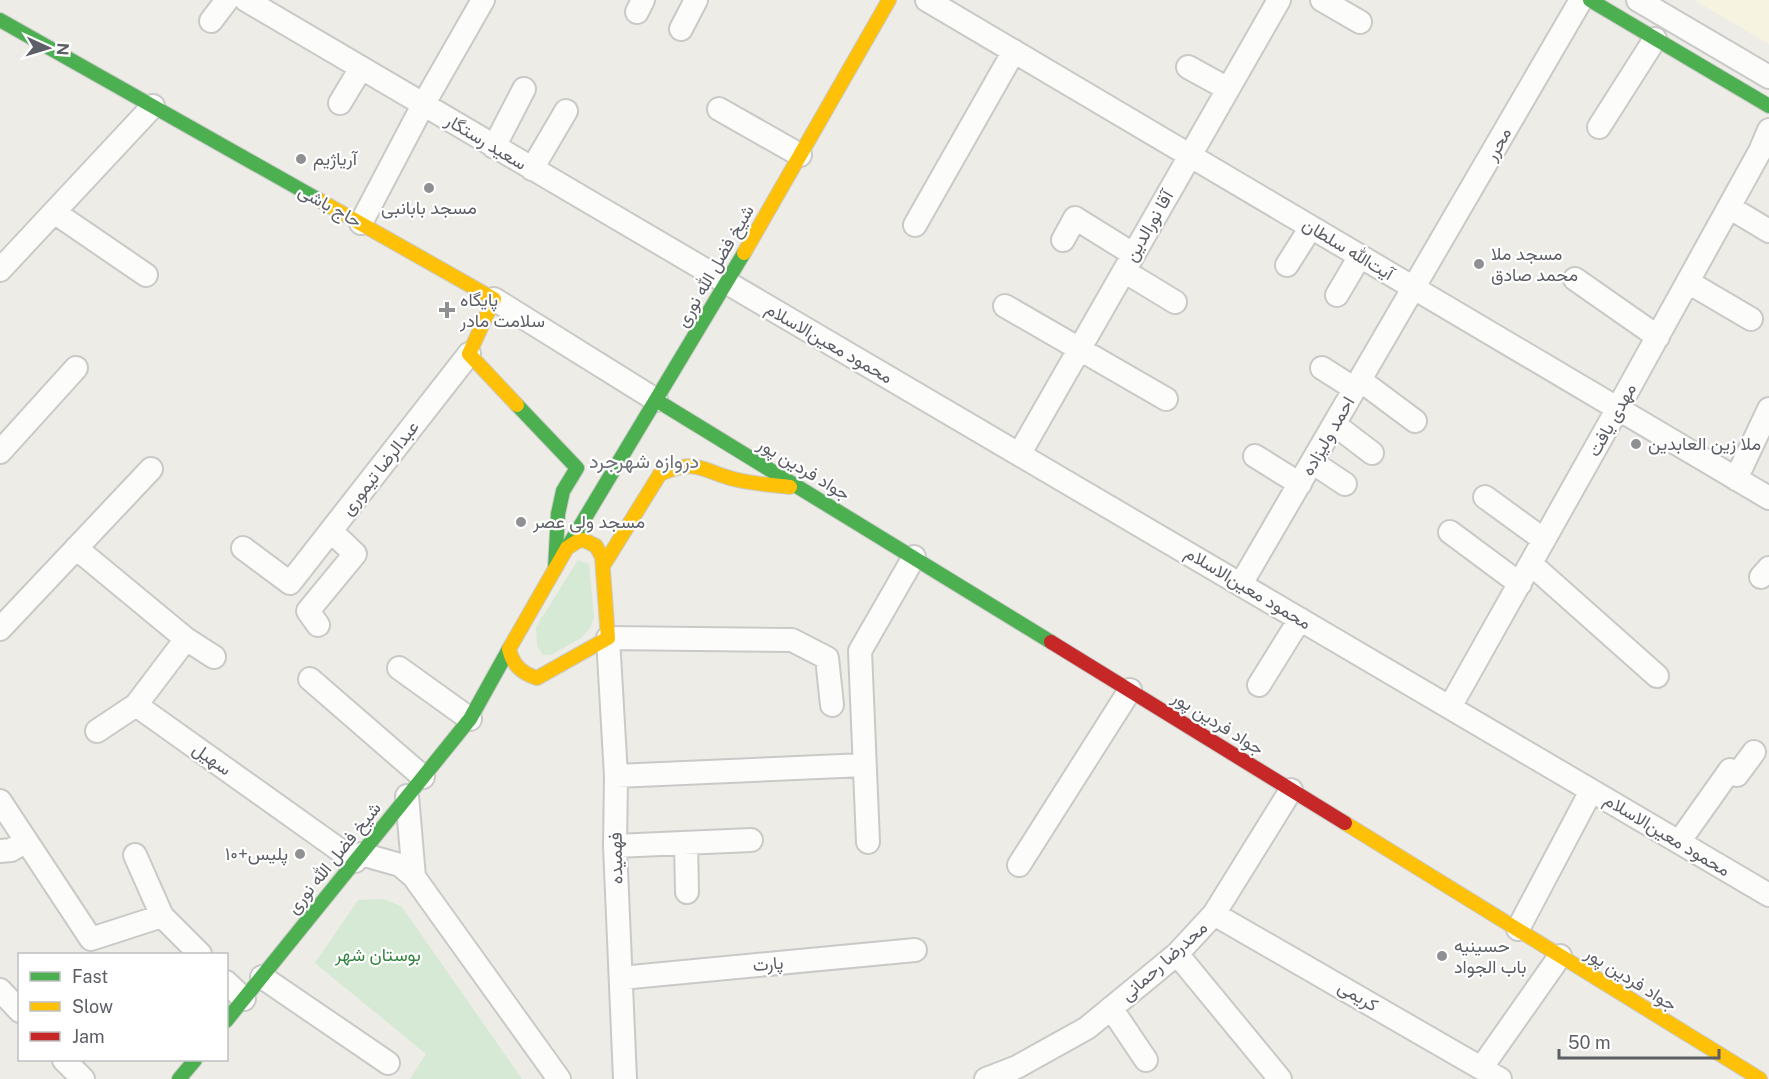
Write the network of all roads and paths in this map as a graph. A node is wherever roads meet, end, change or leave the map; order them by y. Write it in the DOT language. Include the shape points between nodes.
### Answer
graph roads {
  1 [pos="243,0"];
  2 [pos="696,0"];
  3 [pos="889,0"];
  4 [pos="927,0"];
  5 [pos="1279,0"];
  6 [pos="1322,0"];
  7 [pos="1581,0"];
  8 [pos="1590,0"];
  9 [pos="1615,0"];
  10 [pos="1638,0"];
  11 [pos="477,2"];
  12 [pos="0,20"];
  13 [pos="212,21"];
  14 [pos="1360,22"];
  15 [pos="681,29"];
  16 [pos="1656,39"];
  17 [pos="1014,51"];
  18 [pos="1188,67"];
  19 [pos="361,68"];
  20 [pos="1769,77"];
  21 [pos="524,89"];
  22 [pos="1228,89"];
  23 [pos="1769,91"];
  24 [pos="340,103"];
  25 [pos="423,105"];
  26 [pos="153,106"];
  27 [pos="1769,106"];
  28 [pos="719,109"];
  29 [pos="566,111"];
  30 [pos="1599,127"];
  31 [pos="1769,130"];
  32 [pos="494,147"];
  33 [pos="800,155"];
  34 [pos="1190,155"];
  35 [pos="532,169"];
  36 [pos="1729,207"];
  37 [pos="54,212"];
  38 [pos="360,223"];
  39 [pos="915,225"];
  40 [pos="1311,227"];
  41 [pos="1769,231"];
  42 [pos="1063,240"];
  43 [pos="1360,256"];
  44 [pos="1129,262"];
  45 [pos="1287,265"];
  46 [pos="0,270"];
  47 [pos="146,275"];
  48 [pos="1575,279"];
  49 [pos="1688,282"];
  50 [pos="726,284"];
  51 [pos="1414,288"];
  52 [pos="1337,295"];
  53 [pos="494,298"];
  54 [pos="1175,302"];
  55 [pos="1005,306"];
  56 [pos="1751,319"];
  57 [pos="1658,337"];
  58 [pos="1079,349"];
  59 [pos="469,354"];
  60 [pos="76,368"];
  61 [pos="1322,368"];
  62 [pos="1358,385"];
  63 [pos="1166,399"];
  64 [pos="656,400"];
  65 [pos="1618,408"];
  66 [pos="1769,410"];
  67 [pos="1415,421"];
  68 [pos="1335,424"];
  69 [pos="0,452"];
  70 [pos="1020,453"];
  71 [pos="1372,453"];
  72 [pos="1255,456"];
  73 [pos="1312,462"];
  74 [pos="151,469"];
  75 [pos="1736,478"];
  76 [pos="1300,484"];
  77 [pos="1345,484"];
  78 [pos="1766,488"];
  79 [pos="802,489"];
  80 [pos="1485,497"];
  81 [pos="331,531"];
  82 [pos="1450,532"];
  83 [pos="1544,540"];
  84 [pos="76,548"];
  85 [pos="243,548"];
  86 [pos="567,548"];
  87 [pos="914,557"];
  88 [pos="603,566"];
  89 [pos="555,568"];
  90 [pos="1525,574"];
  91 [pos="1241,584"];
  92 [pos="1300,619"];
  93 [pos="318,625"];
  94 [pos="0,629"];
  95 [pos="608,638"];
  96 [pos="186,639"];
  97 [pos="509,649"];
  98 [pos="214,657"];
  99 [pos="399,668"];
  100 [pos="1658,676"];
  101 [pos="537,678"];
  102 [pos="310,679"];
  103 [pos="1259,685"];
  104 [pos="518,690"];
  105 [pos="1130,690"];
  106 [pos="499,701"];
  107 [pos="136,705"];
  108 [pos="832,705"];
  109 [pos="1450,707"];
  110 [pos="470,719"];
  111 [pos="97,731"];
  112 [pos="1754,752"];
  113 [pos="864,765"];
  114 [pos="616,776"];
  115 [pos="423,777"];
  116 [pos="1291,790"];
  117 [pos="1591,790"];
  118 [pos="407,796"];
  119 [pos="0,801"];
  120 [pos="751,840"];
  121 [pos="27,841"];
  122 [pos="868,842"];
  123 [pos="1679,842"];
  124 [pos="686,843"];
  125 [pos="615,846"];
  126 [pos="0,851"];
  127 [pos="135,855"];
  128 [pos="358,857"];
  129 [pos="1019,865"];
  130 [pos="414,876"];
  131 [pos="687,892"];
  132 [pos="1769,895"];
  133 [pos="1214,914"];
  134 [pos="162,916"];
  135 [pos="1518,929"];
  136 [pos="915,950"];
  137 [pos="199,953"];
  138 [pos="1177,954"];
  139 [pos="1560,956"];
  140 [pos="262,977"];
  141 [pos="621,978"];
  142 [pos="228,984"];
  143 [pos="0,990"];
  144 [pos="244,999"];
  145 [pos="1111,1008"];
  146 [pos="18,1009"];
  147 [pos="228,1019"];
  148 [pos="1146,1060"];
  149 [pos="66,1061"];
  150 [pos="194,1061"];
  151 [pos="388,1063"];
  152 [pos="1491,1073"];
  153 [pos="83,1079"];
  154 [pos="180,1079"];
  155 [pos="559,1079"];
  156 [pos="625,1079"];
  157 [pos="987,1079"];
  158 [pos="1280,1079"];
  159 [pos="1760,1079"];
  1 -- 13 [label="street"];
  1 -- 19 [label="street, سعید رستگار"];
  2 -- 15 [label="street"];
  3 -- 33 [label="street, شیخ فضل الله نوری"];
  4 -- 17 [label="street, آیت‌الله سلطان"];
  5 -- 22 [label="street, آقا نورالدین"];
  6 -- 14 [label="street"];
  7 -- 51 [label="street, محرر"];
  8 -- 16 [label="street"];
  9 -- 23 [label="street"];
  10 -- 20 [label="street"];
  11 -- 25 [label="street"];
  12 -- 26 [label="street, حاج باشی"];
  16 -- 27 [label="street"];
  16 -- 30 [label="street"];
  17 -- 34 [label="street, آیت‌الله سلطان"];
  17 -- 39 [label="street"];
  18 -- 22 [label="street"];
  19 -- 24 [label="street"];
  19 -- 25 [label="street, سعید رستگار"];
  21 -- 32 [label="street"];
  22 -- 34 [label="street, آقا نورالدین"];
  25 -- 32 [label="street, سعید رستگار"];
  25 -- 38 [label="street"];
  26 -- 37 [label="street"];
  26 -- 38 [label="street, حاج باشی"];
  28 -- 33 [label="street"];
  29 -- 35 [label="street"];
  31 -- 36 [label="street, مهدی یافت"];
  32 -- 35 [label="street, سعید رستگار"];
  33 -- 50 [label="street, شیخ فضل الله نوری"];
  34 -- 40 [label="street, آیت‌الله سلطان"];
  34 -- 44 [label="street, آقا نورالدین"];
  35 -- 50 [label="street, سعید رستگار"];
  36 -- 41 [label="street"];
  36 -- 49 [label="street, مهدی یافت"];
  37 -- 46 [label="street"];
  37 -- 47 [label="street"];
  38 -- 53 [label="street, حاج باشی"];
  40 -- 43 [label="street, آیت‌الله سلطان"];
  40 -- 45 [label="street"];
  42 -- 44 [label="street" via="1075,218"];
  43 -- 51 [label="street, آیت‌الله سلطان"];
  43 -- 52 [label="street"];
  44 -- 54 [label="street"];
  44 -- 58 [label="street, آقا نورالدین"];
  48 -- 57 [label="street"];
  49 -- 56 [label="street"];
  49 -- 57 [label="street, مهدی یافت"];
  50 -- 64 [label="street, شیخ فضل الله نوری"];
  50 -- 70 [label="street, محمود معین‌الاسلام"];
  51 -- 62 [label="street, احمد ولیزاده"];
  51 -- 65 [label="street, آیت‌الله سلطان"];
  53 -- 59 [label="street, عبدالرضا تیموری"];
  53 -- 64 [label="street, حاج باشی"];
  55 -- 58 [label="street"];
  57 -- 65 [label="street, مهدی یافت"];
  58 -- 63 [label="street"];
  58 -- 70 [label="street, آقا نورالدین"];
  59 -- 81 [label="street, عبدالرضا تیموری"];
  59 -- 89 [label="street" via="577,468 563,492 558,514"];
  60 -- 69 [label="street"];
  61 -- 62 [label="street"];
  62 -- 67 [label="street"];
  62 -- 68 [label="street, احمد ولیزاده"];
  64 -- 79 [label="street, جواد فردین پور"];
  64 -- 86 [label="street, شیخ فضل الله نوری"];
  65 -- 75 [label="street, آیت‌الله سلطان"];
  65 -- 83 [label="street, مهدی یافت"];
  66 -- 75 [label="street"];
  68 -- 71 [label="street"];
  68 -- 73 [label="street, احمد ولیزاده"];
  70 -- 91 [label="street, محمود معین‌الاسلام"];
  72 -- 76 [label="street"];
  73 -- 76 [label="street, احمد ولیزاده"];
  73 -- 77 [label="street"];
  74 -- 84 [label="street"];
  75 -- 78 [label="street, آیت‌الله سلطان"];
  76 -- 91 [label="street, احمد ولیزاده"];
  79 -- 87 [label="street, جواد فردین پور"];
  79 -- 88 [label="street" via="735,479 697,465 676,466 660,474"];
  80 -- 83 [label="street"];
  81 -- 85 [label="street, عبدالرضا تیموری" via="290,583"];
  81 -- 93 [label="street" via="355,554 308,611"];
  82 -- 90 [label="street"];
  83 -- 90 [label="street, مهدی یافت"];
  84 -- 94 [label="street"];
  84 -- 96 [label="street"];
  86 -- 88 [label="street" via="578,541 590,542 600,551"];
  86 -- 89 [label="street, شیخ فضل الله نوری"];
  87 -- 105 [label="street, جواد فردین پور"];
  87 -- 113 [label="street" via="860,651"];
  88 -- 95 [label="street"];
  89 -- 97 [label="street, شیخ فضل الله نوری"];
  90 -- 100 [label="street"];
  90 -- 109 [label="street, مهدی یافت"];
  91 -- 92 [label="street, محمود معین‌الاسلام"];
  92 -- 103 [label="street"];
  92 -- 109 [label="street, محمود معین‌الاسلام"];
  95 -- 101 [label="street"];
  95 -- 108 [label="street" via="792,640 828,658"];
  95 -- 114 [label="street, فهمیده"];
  96 -- 98 [label="street"];
  96 -- 107 [label="street"];
  97 -- 101 [label="street" via="517,667"];
  97 -- 110 [label="street, شیخ فضل الله نوری"];
  99 -- 110 [label="street"];
  101 -- 104 [label="street"];
  102 -- 115 [label="street"];
  105 -- 116 [label="street, جواد فردین پور"];
  105 -- 129 [label="street"];
  106 -- 110 [label="street, شیخ فضل الله نوری"];
  107 -- 111 [label="street"];
  107 -- 128 [label="street, سهیل"];
  109 -- 117 [label="street, محمود معین‌الاسلام"];
  110 -- 115 [label="street, شیخ فضل الله نوری"];
  112 -- 123 [label="street" via="1737,775 1730,770"];
  113 -- 114 [label="street"];
  113 -- 122 [label="street"];
  114 -- 125 [label="street, فهمیده"];
  115 -- 118 [label="street, شیخ فضل الله نوری"];
  116 -- 133 [label="street, محدرضا رحمانی"];
  116 -- 135 [label="street, جواد فردین پور"];
  117 -- 123 [label="street, محمود معین‌الاسلام"];
  117 -- 135 [label="street"];
  118 -- 128 [label="street, شیخ فضل الله نوری"];
  118 -- 130 [label="street"];
  119 -- 121 [label="street"];
  120 -- 124 [label="street"];
  121 -- 126 [label="street"];
  121 -- 134 [label="street" via="92,939"];
  123 -- 132 [label="street, محمود معین‌الاسلام"];
  124 -- 125 [label="street"];
  124 -- 131 [label="street"];
  125 -- 141 [label="street, فهمیده"];
  127 -- 134 [label="street"];
  128 -- 130 [label="street, سهیل" via="400,865"];
  128 -- 140 [label="street, شیخ فضل الله نوری"];
  130 -- 155 [label="street"];
  133 -- 138 [label="street, محدرضا رحمانی"];
  133 -- 152 [label="street, کریمی"];
  134 -- 137 [label="street"];
  135 -- 139 [label="street, جواد فردین پور"];
  136 -- 141 [label="street, پارت"];
  138 -- 145 [label="street, محدرضا رحمانی"];
  138 -- 158 [label="street"];
  139 -- 152 [label="street"];
  139 -- 159 [label="street, جواد فردین پور"];
  140 -- 144 [label="street, شیخ فضل الله نوری"];
  140 -- 151 [label="street"];
  141 -- 156 [label="street, فهمیده"];
  142 -- 144 [label="street"];
  143 -- 146 [label="street"];
  144 -- 147 [label="street, شیخ فضل الله نوری"];
  145 -- 148 [label="street"];
  145 -- 157 [label="street, محدرضا رحمانی" via="1087,1028"];
  149 -- 153 [label="street"];
  150 -- 154 [label="street"];
}
